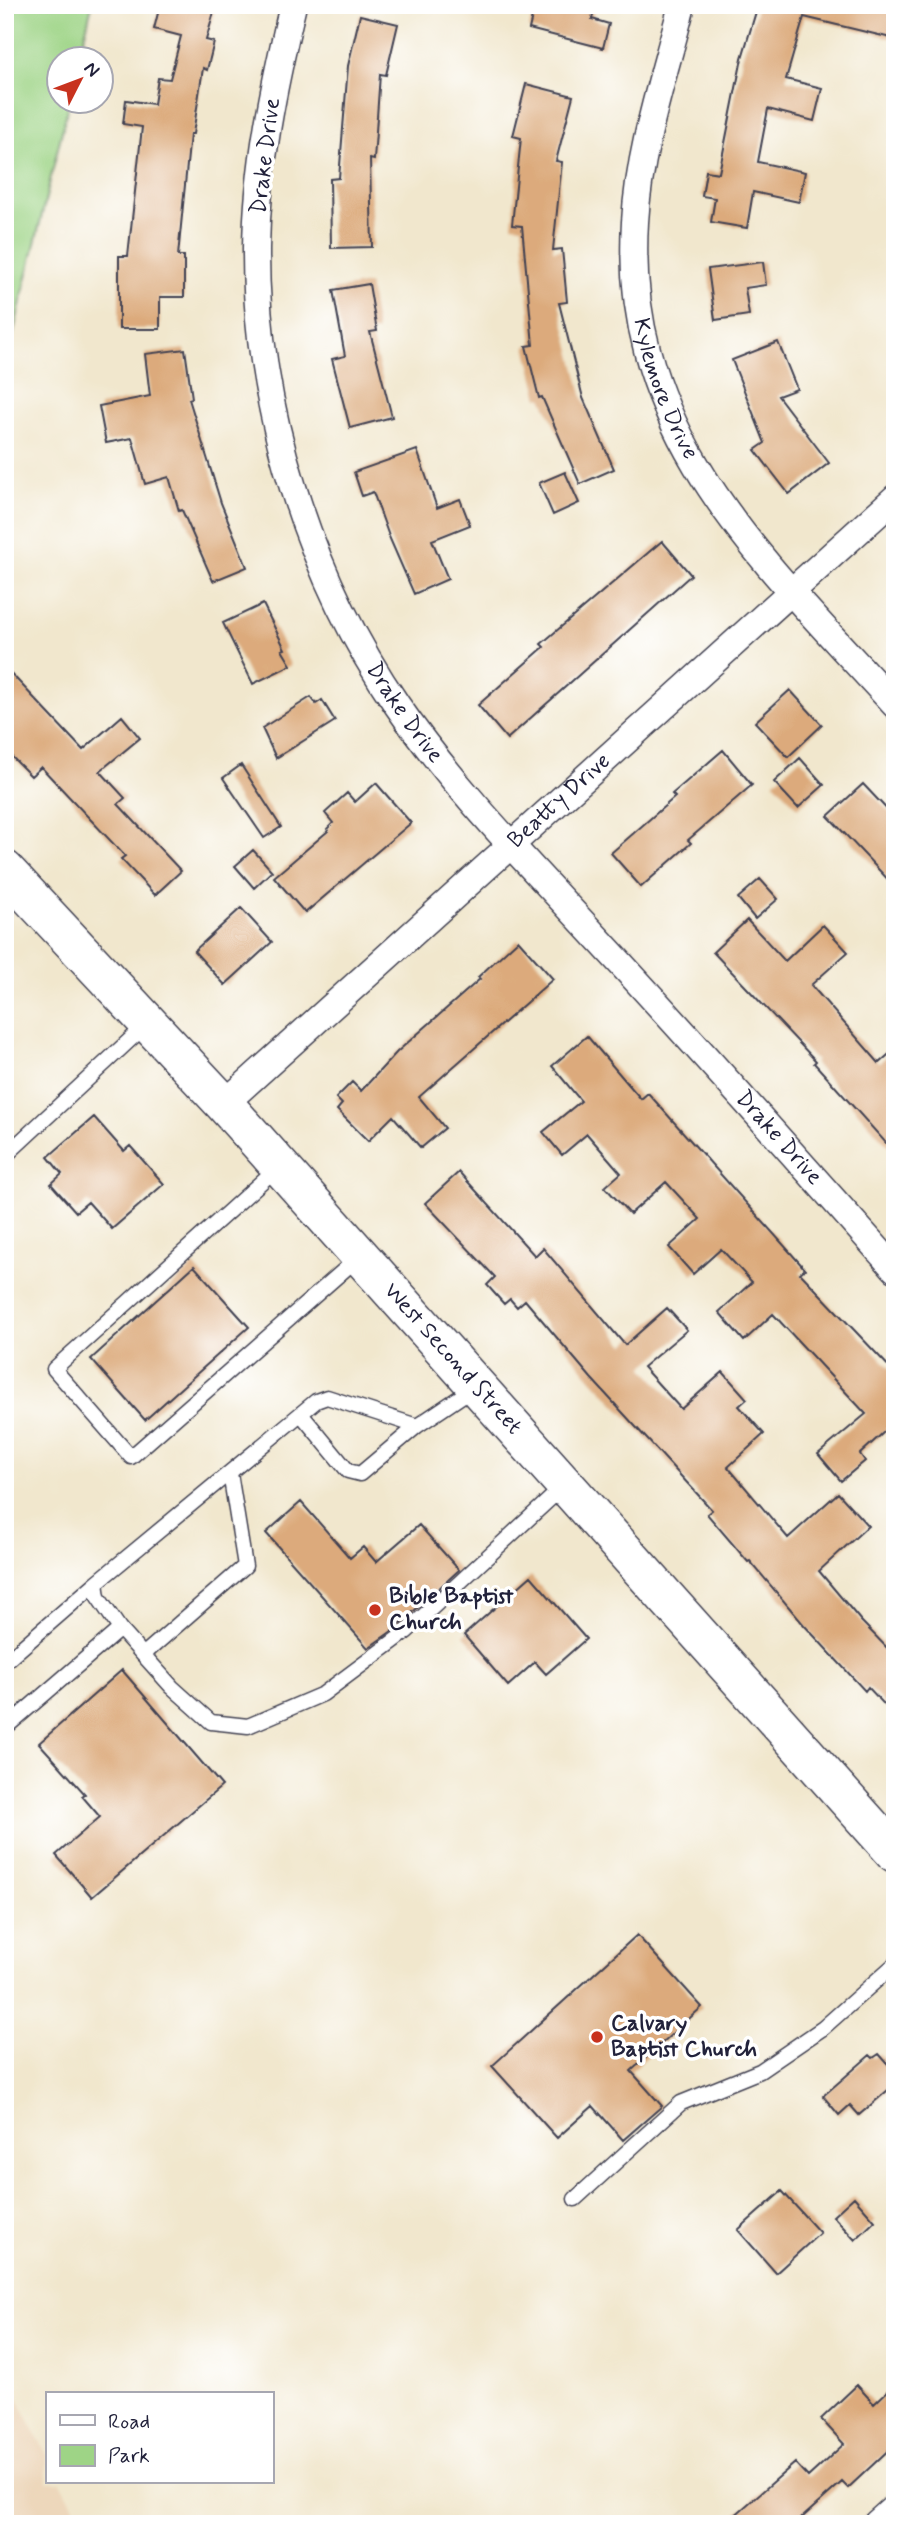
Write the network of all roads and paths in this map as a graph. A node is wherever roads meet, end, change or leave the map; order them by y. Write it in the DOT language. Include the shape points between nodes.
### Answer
graph roads {
  1 [pos="293,5"];
  2 [pos="682,5"];
  3 [pos="895,498"];
  4 [pos="792,592"];
  5 [pos="895,705"];
  6 [pos="512,844"];
  7 [pos="5,870"];
  8 [pos="148,1023"];
  9 [pos="224,1104"];
  10 [pos="5,1156"];
  11 [pos="279,1166"];
  12 [pos="360,1256"];
  13 [pos="895,1269"];
  14 [pos="476,1386"];
  15 [pos="301,1414"];
  16 [pos="417,1426"];
  17 [pos="230,1473"];
  18 [pos="565,1485"];
  19 [pos="96,1583"];
  20 [pos="120,1629"];
  21 [pos="143,1655"];
  22 [pos="5,1662"];
  23 [pos="5,1728"];
  24 [pos="895,1853"];
  25 [pos="895,1964"];
  26 [pos="575,2199"];
  27 [pos="895,2507"];
  28 [pos="876,2524"];
  1 -- 6 [label="street, Drake Drive" via="270,112 256,248 260,325 281,443 309,531 360,645 396,704 438,759"];
  2 -- 4 [label="street, Kylemore Drive" via="642,164 635,277 642,332 654,379 705,483"];
  3 -- 4 [label="street, Beatty Drive"];
  4 -- 5 [label="street, Kylemore Drive"];
  4 -- 6 [label="street, Beatty Drive"];
  6 -- 9 [label="street, Beatty Drive"];
  6 -- 13 [label="street, Drake Drive"];
  7 -- 8 [label="main road, West Second Street"];
  8 -- 9 [label="main road, West Second Street"];
  8 -- 10 [label="lane"];
  9 -- 11 [label="main road, West Second Street"];
  11 -- 12 [label="main road, West Second Street"];
  11 -- 12 [label="lane" via="54,1369 131,1457"];
  12 -- 14 [label="main road, West Second Street"];
  14 -- 16 [label="lane"];
  14 -- 18 [label="main road, West Second Street"];
  15 -- 16 [label="lane" via="327,1397"];
  15 -- 16 [label="lane" via="353,1474 360,1474"];
  15 -- 17 [label="lane"];
  17 -- 19 [label="lane"];
  17 -- 21 [label="lane" via="245,1566"];
  18 -- 21 [label="lane" via="406,1632 323,1694 248,1726 211,1722"];
  18 -- 24 [label="main road, West Second Street"];
  19 -- 20 [label="lane" via="98,1597"];
  19 -- 22 [label="lane"];
  20 -- 21 [label="lane"];
  20 -- 23 [label="lane"];
  25 -- 26 [label="lane" via="823,2028 760,2071 681,2103"];
  27 -- 28 [label="street"];
}
